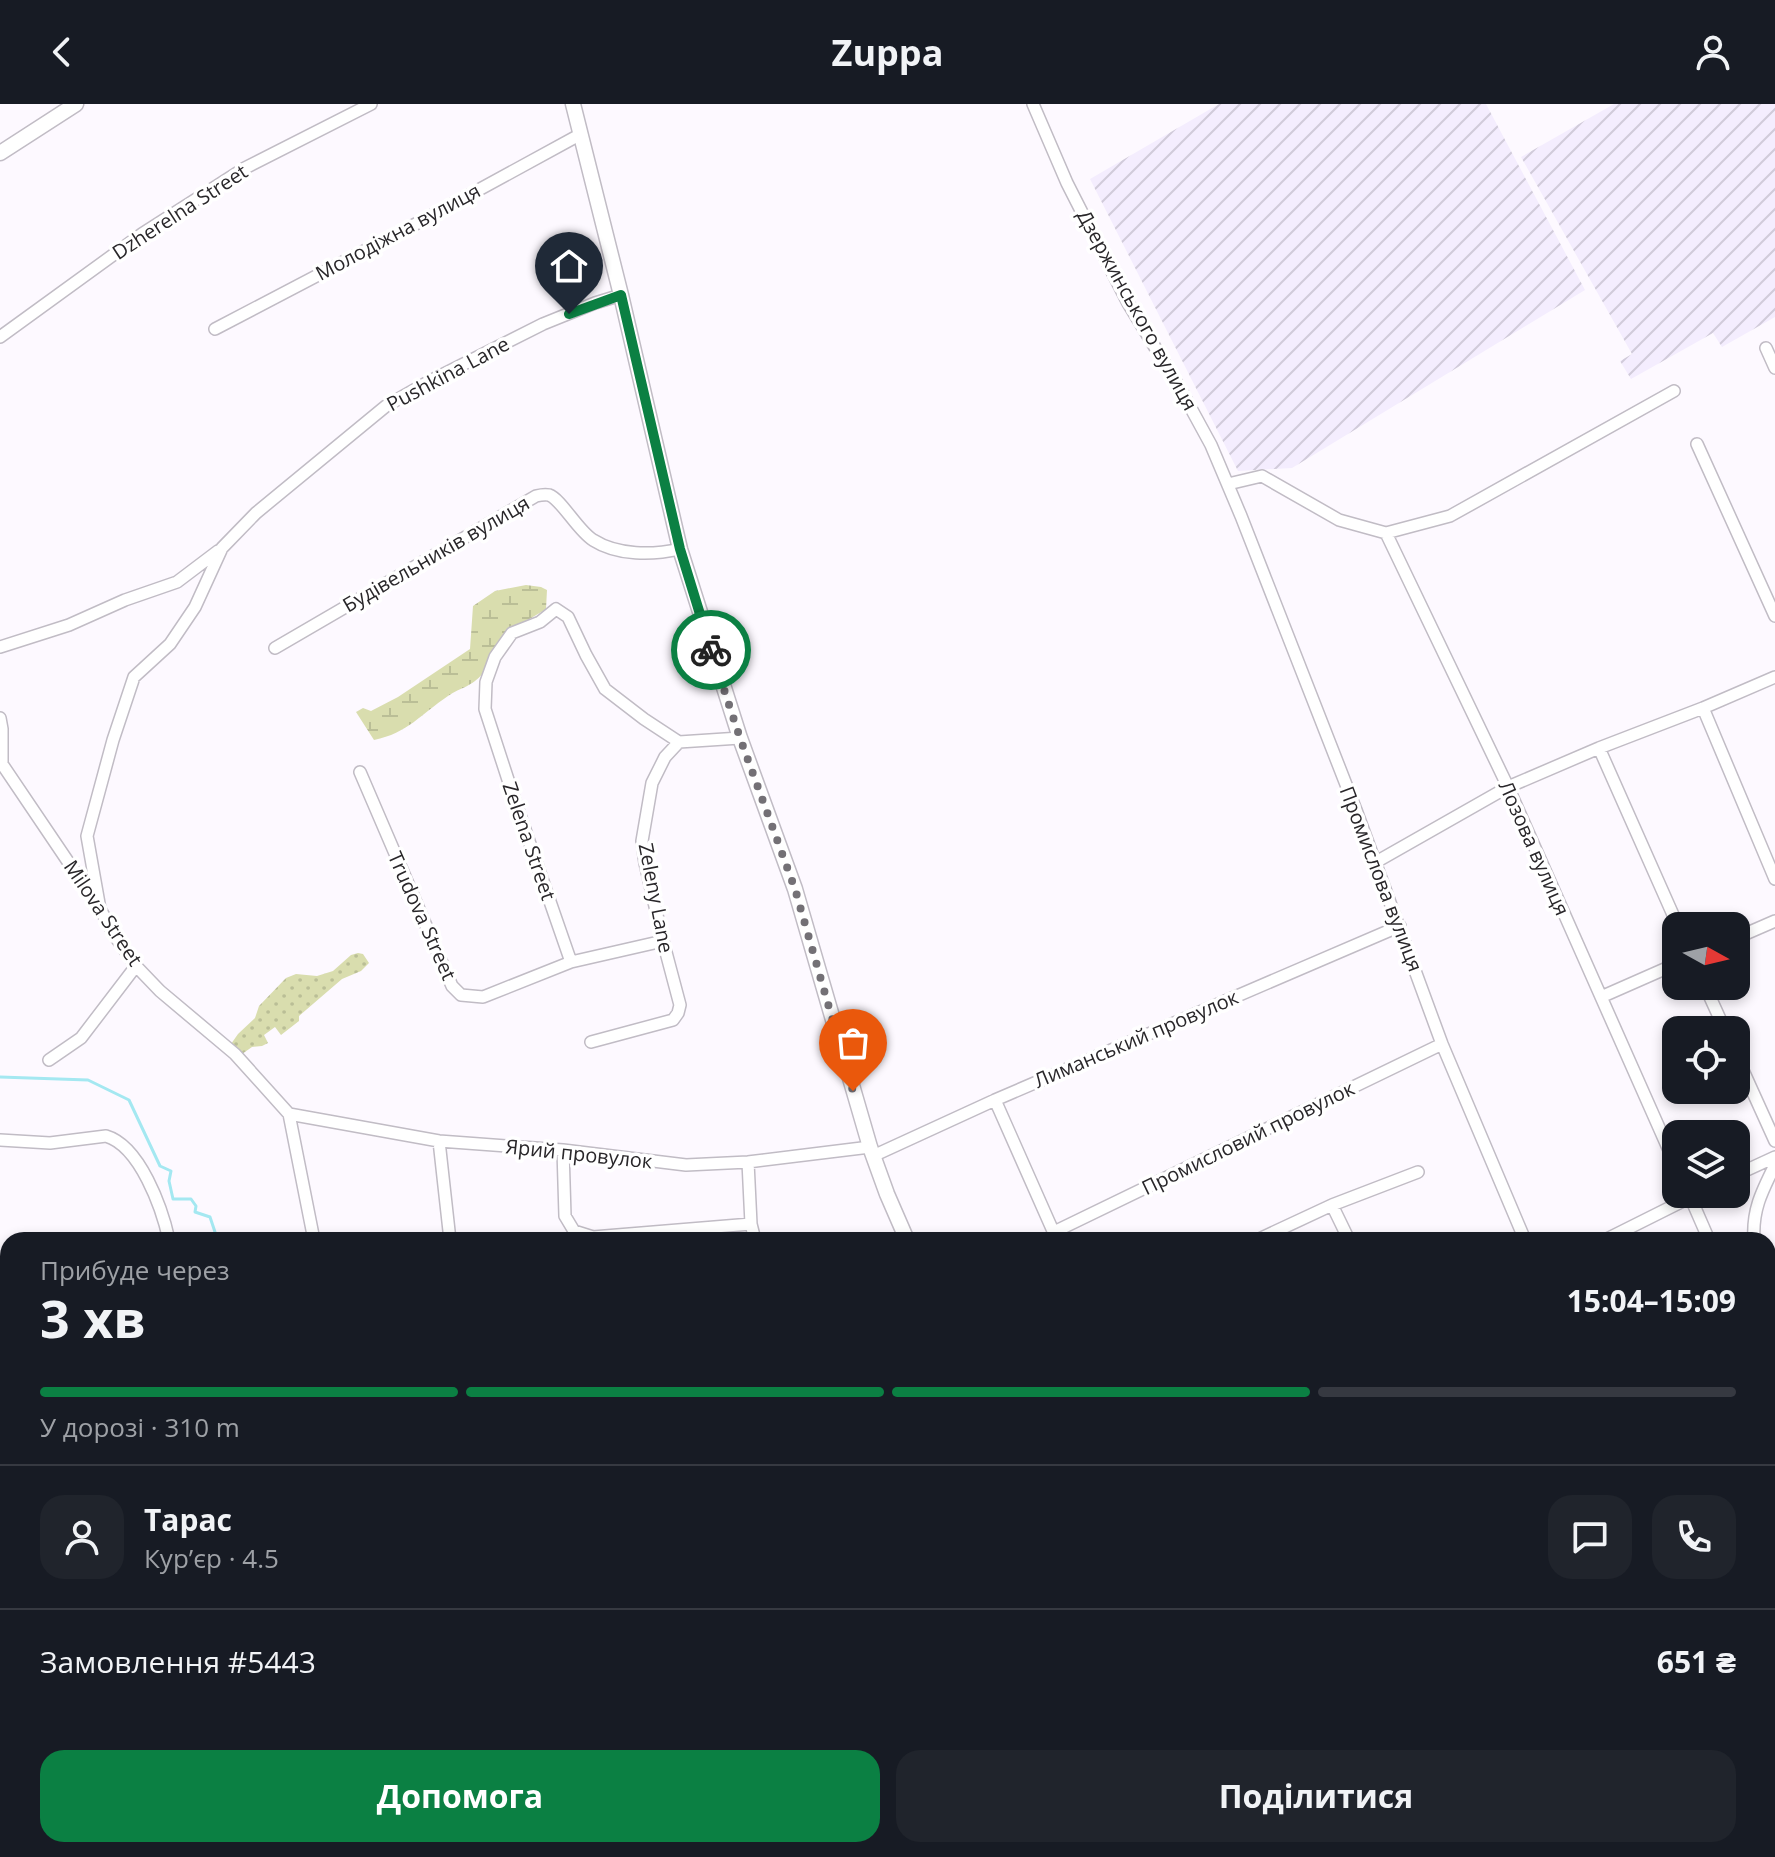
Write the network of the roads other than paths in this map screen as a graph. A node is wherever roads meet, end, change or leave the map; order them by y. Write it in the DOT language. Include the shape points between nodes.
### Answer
graph roads {
  1 [pos="76,104"];
  2 [pos="371,104"];
  3 [pos="573,104"];
  4 [pos="1033,104"];
  5 [pos="581,134"];
  6 [pos="0,153"];
  7 [pos="621,295"];
  8 [pos="215,329"];
  9 [pos="0,337"];
  10 [pos="1766,348"];
  11 [pos="1775,368"];
  12 [pos="1674,391"];
  13 [pos="1697,444"];
  14 [pos="1228,484"];
  15 [pos="1241,516"];
  16 [pos="1386,533"];
  17 [pos="222,548"];
  18 [pos="680,549"];
  19 [pos="1775,616"];
  20 [pos="0,647"];
  21 [pos="275,648"];
  22 [pos="1775,677"];
  23 [pos="1703,708"];
  24 [pos="0,718"];
  25 [pos="740,738"];
  26 [pos="679,742"];
  27 [pos="1599,748"];
  28 [pos="1,763"];
  29 [pos="360,772"];
  30 [pos="1508,787"];
  31 [pos="1376,862"];
  32 [pos="1775,879"];
  33 [pos="100,909"];
  34 [pos="1672,912"];
  35 [pos="1775,921"];
  36 [pos="1400,926"];
  37 [pos="1750,932"];
  38 [pos="663,941"];
  39 [pos="571,962"];
  40 [pos="136,966"];
  41 [pos="1662,970"];
  42 [pos="1601,997"];
  43 [pos="591,1042"];
  44 [pos="1442,1044"];
  45 [pos="49,1060"];
  46 [pos="1750,1086"];
  47 [pos="995,1100"];
  48 [pos="289,1114"];
  49 [pos="1662,1134"];
  50 [pos="0,1140"];
  51 [pos="439,1141"];
  52 [pos="1775,1141"];
  53 [pos="563,1150"];
  54 [pos="871,1151"];
  55 [pos="1775,1157"];
  56 [pos="748,1162"];
  57 [pos="1775,1165"];
  58 [pos="1750,1169"];
  59 [pos="1418,1172"];
  60 [pos="1332,1205"];
  61 [pos="1667,1208"];
  62 [pos="1697,1208"];
  63 [pos="751,1224"];
  64 [pos="167,1232"];
  65 [pos="312,1232"];
  66 [pos="449,1232"];
  67 [pos="577,1232"];
  68 [pos="654,1232"];
  69 [pos="753,1232"];
  70 [pos="904,1232"];
  71 [pos="1053,1232"];
  72 [pos="1063,1232"];
  73 [pos="1274,1232"];
  74 [pos="1345,1232"];
  75 [pos="1522,1232"];
  76 [pos="1620,1232"];
  77 [pos="1706,1232"];
  78 [pos="1753,1232"];
  1 -- 6 [label="street"];
  2 -- 9 [label="street, Dzherelna Street" via="245,168 142,234"];
  3 -- 5 [label="street"];
  4 -- 14 [label="street, Дзержинського вулиця" via="1128,303 1181,390"];
  5 -- 7 [label="street"];
  5 -- 8 [label="street, Молодіжна вулиця"];
  7 -- 17 [label="street, Pushkina Lane" via="543,324 386,406 256,513"];
  7 -- 18 [label="street"];
  10 -- 11 [label="street"];
  12 -- 16 [label="street" via="1450,516"];
  13 -- 19 [label="street"];
  14 -- 15 [label="street, Дзержинського вулиця"];
  14 -- 16 [label="street" via="1262,476 1339,520"];
  15 -- 31 [label="street, Промислова вулиця"];
  16 -- 30 [label="street, Лозова вулиця"];
  17 -- 20 [label="street, Pushkina Lane" via="177,582"];
  17 -- 33 [label="street, Pushkina Lane" via="195,607 170,644 134,677 87,836"];
  18 -- 21 [label="street, Будівельників вулиця" via="612,549 579,529 550,495 536,496"];
  18 -- 25 [label="street"];
  22 -- 23 [label="street"];
  23 -- 27 [label="street"];
  23 -- 32 [label="street"];
  24 -- 28 [label="street, Milova Street"];
  25 -- 26 [label="street"];
  25 -- 54 [label="street" via="795,889"];
  26 -- 38 [label="street, Zeleny Lane" via="652,783 642,841"];
  26 -- 39 [label="street, Zelena Street" via="605,689 568,617 556,609 512,633 495,657 486,682 485,709"];
  27 -- 30 [label="street"];
  27 -- 34 [label="street"];
  28 -- 33 [label="street, Milova Street"];
  29 -- 39 [label="street, Trudova Street" via="452,986 461,995 483,997"];
  30 -- 31 [label="street"];
  30 -- 42 [label="street, Лозова вулиця"];
  31 -- 36 [label="street, Промислова вулиця"];
  33 -- 40 [label="street, Milova Street"];
  35 -- 37 [label="street"];
  36 -- 44 [label="street, Промислова вулиця"];
  36 -- 47 [label="street, Лиманський провулок"];
  38 -- 39 [label="street"];
  38 -- 43 [label="street, Zeleny Lane" via="678,1013 673,1020"];
  40 -- 45 [label="street" via="81,1038"];
  40 -- 48 [label="street, Milova Street" via="235,1054"];
  41 -- 42 [label="street"];
  42 -- 49 [label="street, Лозова вулиця"];
  44 -- 72 [label="street, Промисловий провулок"];
  44 -- 75 [label="street, Промислова вулиця"];
  46 -- 52 [label="street"];
  47 -- 54 [label="street, Лиманський провулок"];
  47 -- 71 [label="street"];
  48 -- 51 [label="street, Ярий провулок"];
  48 -- 65 [label="street"];
  50 -- 64 [label="street" via="115,1139 140,1166"];
  51 -- 53 [label="street, Ярий провулок"];
  51 -- 66 [label="street"];
  53 -- 56 [label="street, Ярий провулок" via="686,1165"];
  53 -- 67 [label="street" via="565,1216"];
  54 -- 56 [label="street, Ярий провулок"];
  54 -- 70 [label="street"];
  55 -- 58 [label="street"];
  56 -- 63 [label="street"];
  57 -- 78 [label="street" via="1759,1196"];
  59 -- 60 [label="street"];
  60 -- 73 [label="street"];
  60 -- 74 [label="street"];
  61 -- 76 [label="street"];
  62 -- 77 [label="street"];
  63 -- 68 [label="street"];
  63 -- 69 [label="street"];
}
